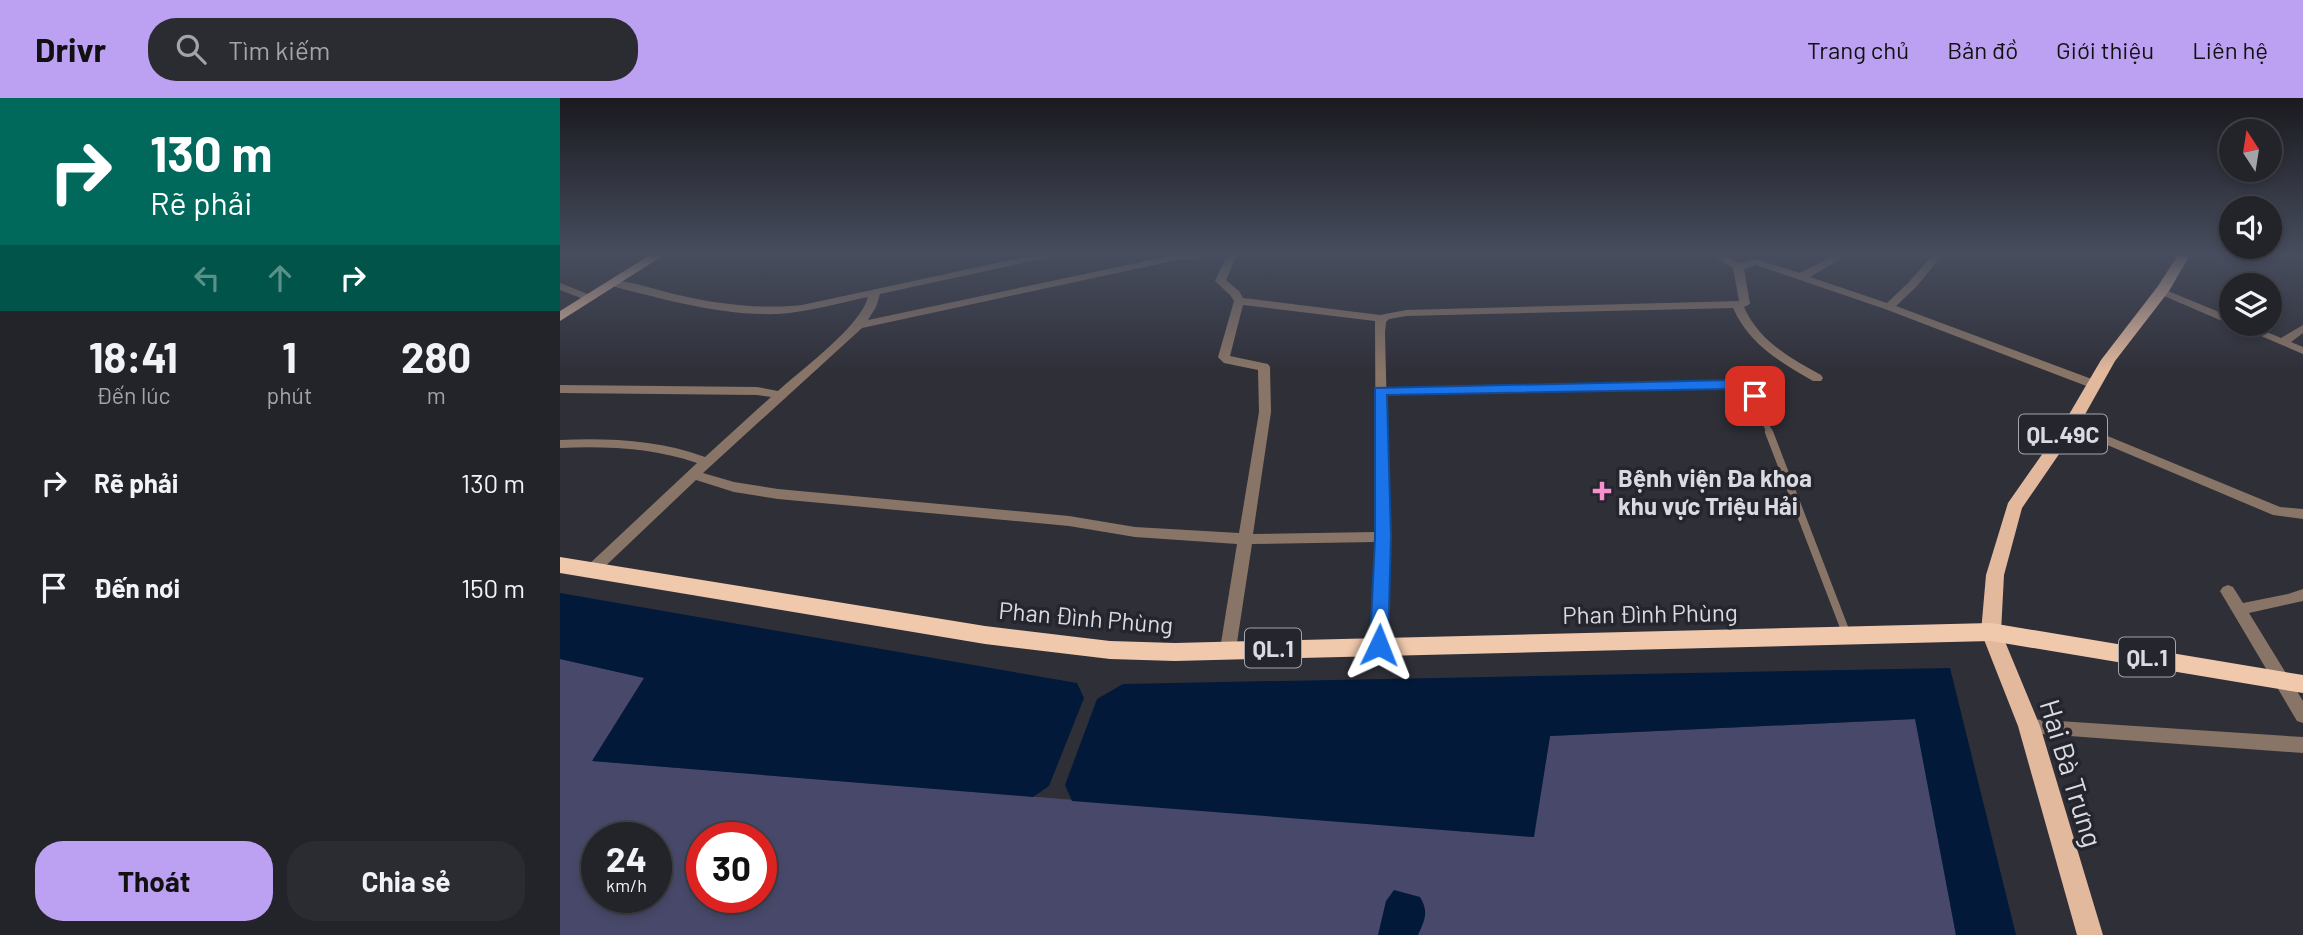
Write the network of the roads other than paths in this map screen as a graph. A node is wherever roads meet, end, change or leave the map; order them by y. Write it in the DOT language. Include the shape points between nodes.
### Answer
graph roads {
  1 [pos="579,294"];
  2 [pos="595,294"];
  3 [pos="667,294"];
  4 [pos="864,294"];
  5 [pos="874,294"];
  6 [pos="1004,294"];
  7 [pos="1236,294"];
  8 [pos="1743,294"];
  9 [pos="1853,294"];
  10 [pos="1903,294"];
  11 [pos="2159,294"];
  12 [pos="2168,294"];
  13 [pos="589,298"];
  14 [pos="1239,301"];
  15 [pos="1737,304"];
  16 [pos="1889,307"];
  17 [pos="2219,316"];
  18 [pos="560,317"];
  19 [pos="1382,319"];
  20 [pos="858,325"];
  21 [pos="2303,328"];
  22 [pos="2268,336"];
  23 [pos="2283,342"];
  24 [pos="2303,351"];
  25 [pos="1817,379"];
  26 [pos="2093,384"];
  27 [pos="560,389"];
  28 [pos="1380,391"];
  29 [pos="778,395"];
  30 [pos="2071,425"];
  31 [pos="560,444"];
  32 [pos="707,462"];
  33 [pos="694,475"];
  34 [pos="2303,514"];
  35 [pos="1383,537"];
  36 [pos="1245,539"];
  37 [pos="560,565"];
  38 [pos="591,571"];
  39 [pos="2228,591"];
  40 [pos="2303,595"];
  41 [pos="2239,609"];
  42 [pos="1992,632"];
  43 [pos="1847,635"];
  44 [pos="1379,645"];
  45 [pos="1228,649"];
  46 [pos="2292,682"];
  47 [pos="2303,716"];
  48 [pos="2029,726"];
  49 [pos="2303,745"];
  50 [pos="2090,935"];
  1 -- 13 [label="street"];
  2 -- 13 [label="main road"];
  3 -- 4 [label="street" via="755,312 785,311"];
  5 -- 20 [label="street" via="871,307"];
  6 -- 20 [label="street"];
  7 -- 14 [label="street"];
  8 -- 15 [label="street" via="1745,304"];
  9 -- 16 [label="street"];
  10 -- 16 [label="street"];
  11 -- 26 [label="main road, QL.49C"];
  12 -- 17 [label="street"];
  13 -- 18 [label="main road"];
  14 -- 19 [label="street"];
  14 -- 36 [label="street" via="1224,358 1264,367 1265,412"];
  15 -- 19 [label="street" via="1406,313"];
  15 -- 25 [label="street" via="1743,320 1766,348"];
  16 -- 26 [label="street"];
  19 -- 28 [label="street"];
  20 -- 29 [label="street"];
  21 -- 23 [label="street"];
  22 -- 23 [label="street"];
  23 -- 24 [label="street"];
  26 -- 30 [label="main road, QL.49C"];
  27 -- 29 [label="street"];
  28 -- 35 [label="street"];
  28 -- 43 [label="lane" via="1732,384 1744,389 1755,396"];
  29 -- 32 [label="street"];
  30 -- 34 [label="street" via="2278,512"];
  30 -- 42 [label="main road, QL.49C" via="2014,507 1995,575"];
  31 -- 32 [label="street" via="648,448"];
  32 -- 33 [label="street"];
  33 -- 36 [label="street" via="734,487 791,495 1069,521 1135,532"];
  33 -- 38 [label="street"];
  35 -- 36 [label="street"];
  35 -- 44 [label="street"];
  36 -- 45 [label="street"];
  37 -- 38 [label="highway, Phan Đình Phùng / QL.1"];
  38 -- 45 [label="highway, Phan Đình Phùng / QL.1" via="1053,644 1175,652"];
  39 -- 41 [label="street"];
  40 -- 41 [label="street"];
  41 -- 46 [label="street"];
  42 -- 43 [label="highway, Phan Đình Phùng / QL.1"];
  42 -- 46 [label="highway, QL.1"];
  42 -- 48 [label="main road, Hai Bà Trưng / QL.49C"];
  43 -- 44 [label="highway, Phan Đình Phùng / QL.1"];
  44 -- 45 [label="highway, Phan Đình Phùng / QL.1"];
  46 -- 47 [label="street"];
  48 -- 49 [label="street"];
  48 -- 50 [label="main road, Hai Bà Trưng / QL.49C"];
}
